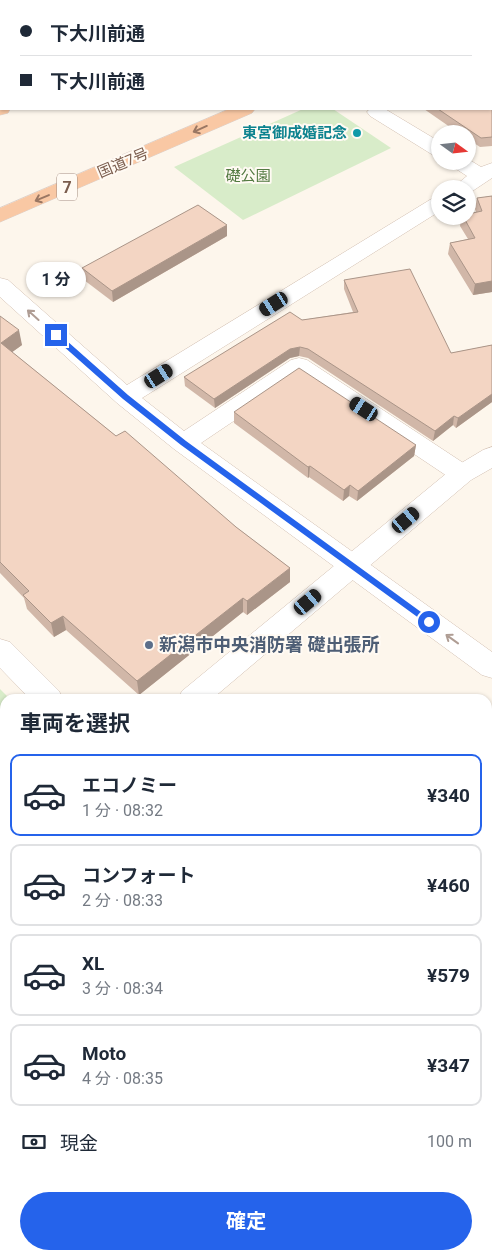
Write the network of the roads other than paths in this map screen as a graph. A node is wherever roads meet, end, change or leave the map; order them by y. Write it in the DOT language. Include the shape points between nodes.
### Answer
graph roads {
  1 [pos="242,110"];
  2 [pos="377,112"];
  3 [pos="431,145"];
  4 [pos="487,173"];
  5 [pos="476,180"];
  6 [pos="431,208"];
  7 [pos="0,216"];
  8 [pos="0,285"];
  9 [pos="126,397"];
  10 [pos="183,443"];
  11 [pos="492,456"];
  12 [pos="462,474"];
  13 [pos="351,566"];
  14 [pos="0,650"];
  15 [pos="492,667"];
  16 [pos="44,694"];
  17 [pos="198,694"];
  1 -- 7 [label="highway, 国道7号 / 7, one-way"];
  2 -- 3 [label="street"];
  4 -- 5 [label="street"];
  6 -- 9 [label="street"];
  9 -- 8 [label="street, one-way"];
  9 -- 10 [label="street"];
  10 -- 12 [label="street" via="299,366"];
  10 -- 13 [label="street"];
  11 -- 12 [label="street"];
  12 -- 13 [label="street"];
  15 -- 13 [label="street, one-way"];
  13 -- 17 [label="street"];
  14 -- 16 [label="street"];
}
